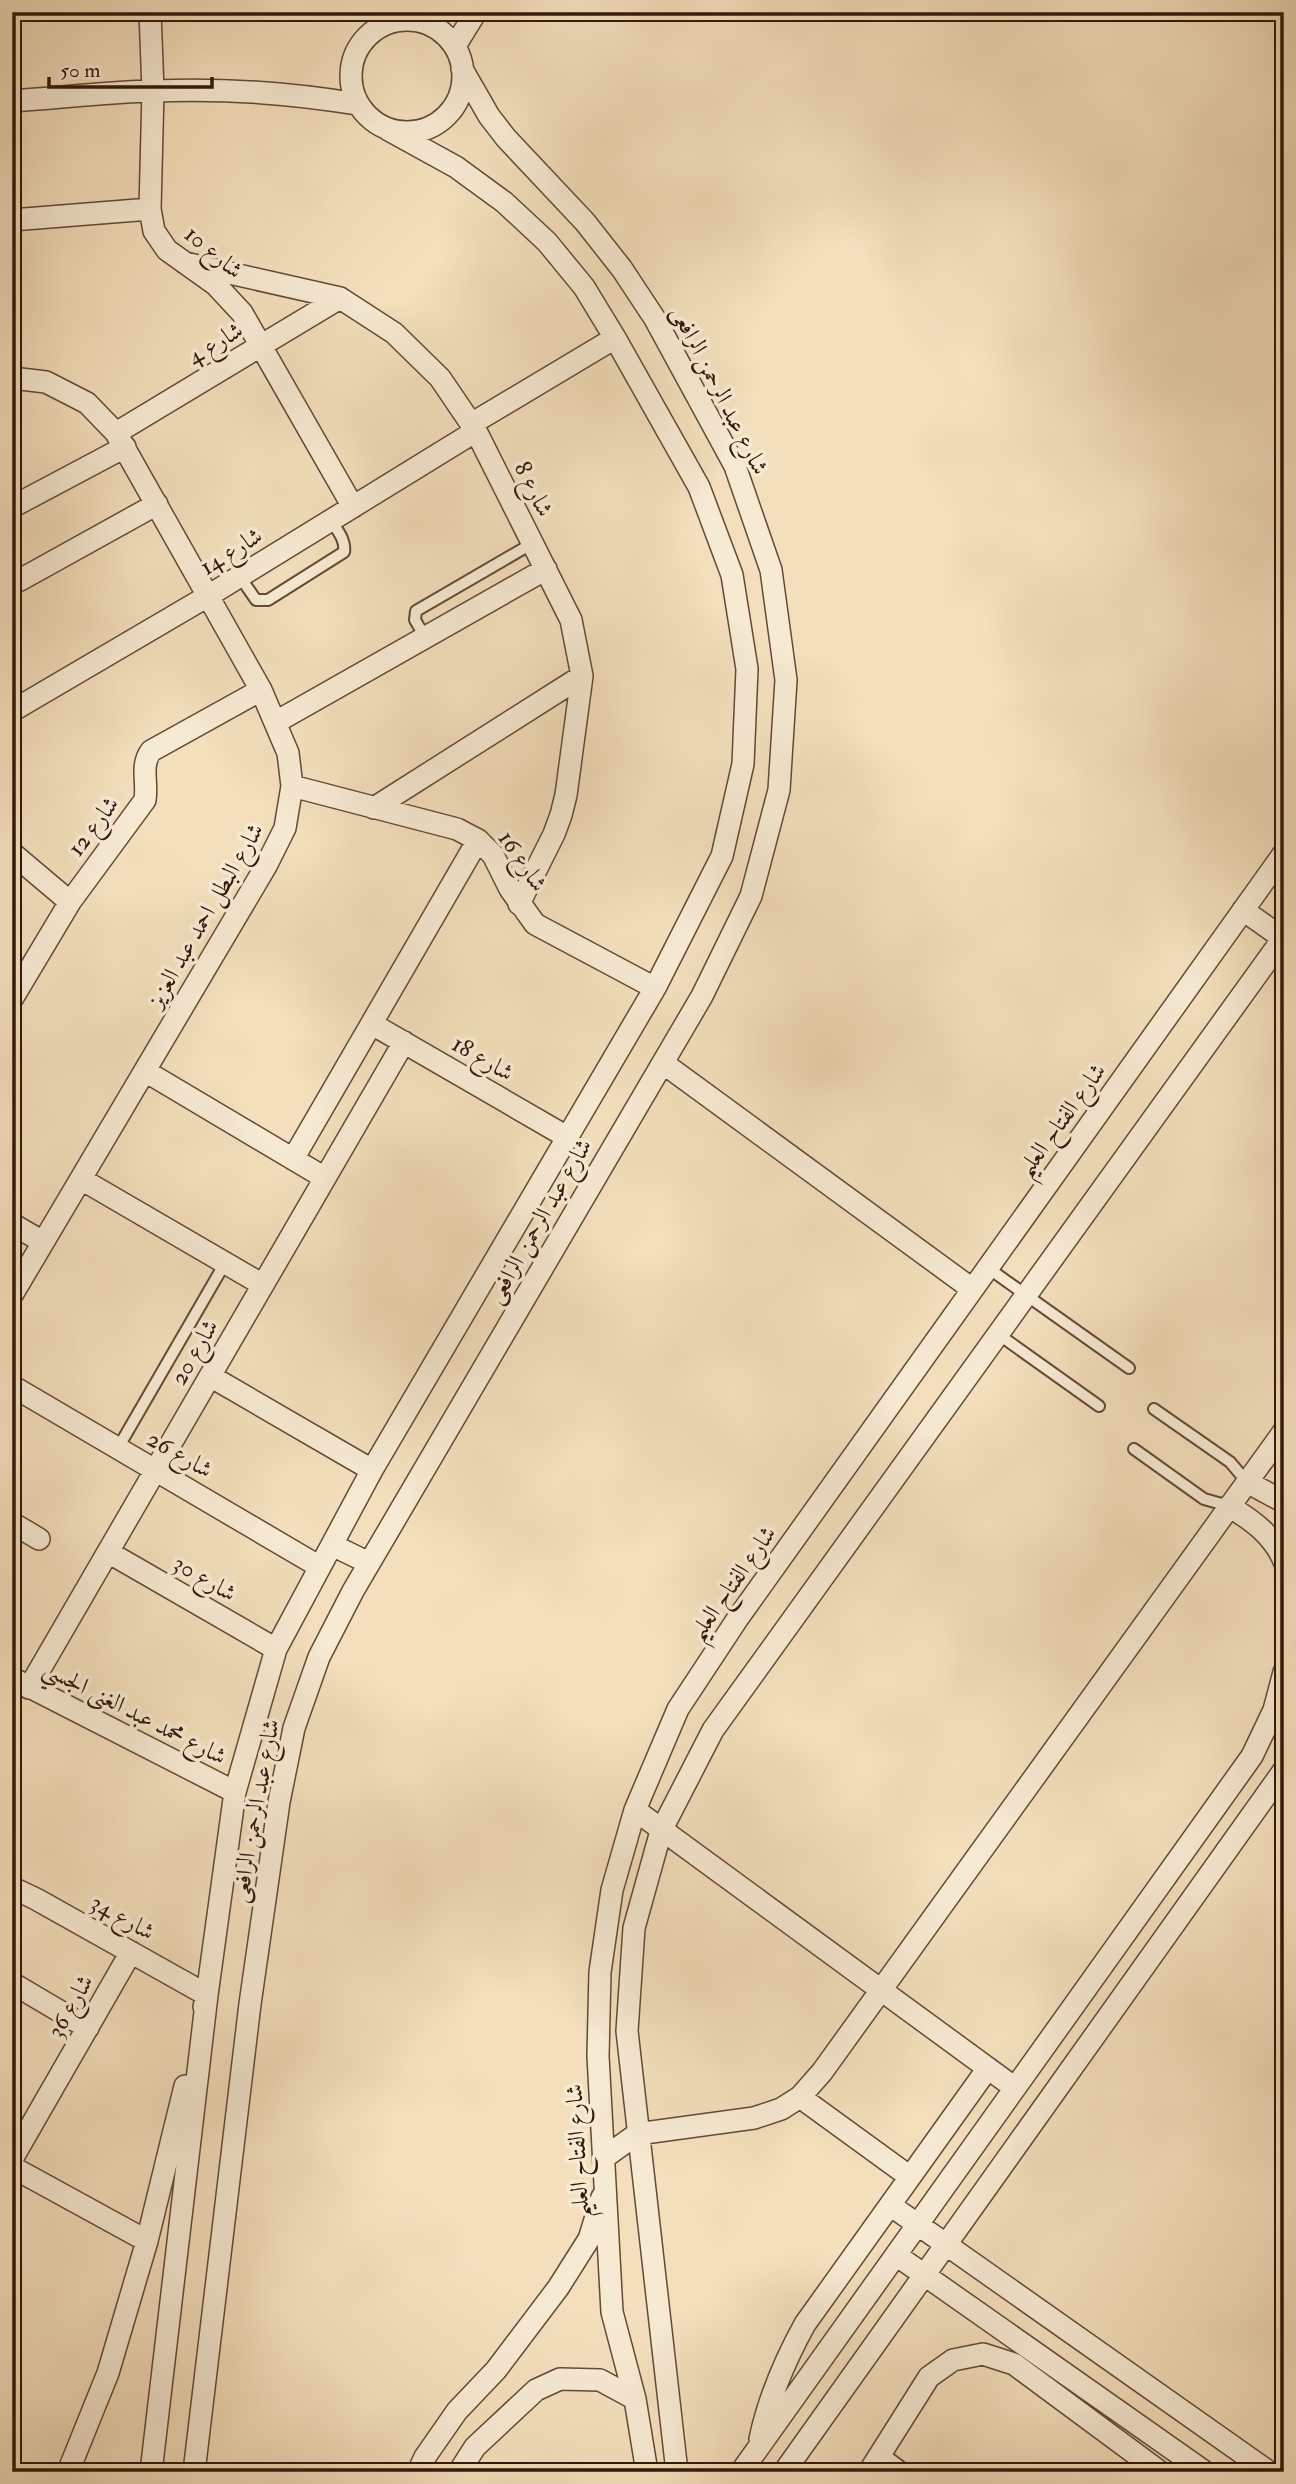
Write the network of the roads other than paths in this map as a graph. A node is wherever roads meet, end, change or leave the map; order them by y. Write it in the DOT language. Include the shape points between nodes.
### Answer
graph roads {
  1 [pos="150,12"];
  2 [pos="476,12"];
  3 [pos="368,23"];
  4 [pos="455,46"];
  5 [pos="462,69"];
  6 [pos="153,91"];
  7 [pos="12,102"];
  8 [pos="357,104"];
  9 [pos="387,129"];
  10 [pos="150,209"];
  11 [pos="12,220"];
  12 [pos="185,263"];
  13 [pos="340,298"];
  14 [pos="615,338"];
  15 [pos="261,345"];
  16 [pos="12,378"];
  17 [pos="473,428"];
  18 [pos="121,440"];
  19 [pos="157,504"];
  20 [pos="12,507"];
  21 [pos="353,507"];
  22 [pos="331,520"];
  23 [pos="533,543"];
  24 [pos="546,569"];
  25 [pos="240,577"];
  26 [pos="12,582"];
  27 [pos="208,596"];
  28 [pos="425,637"];
  29 [pos="582,676"];
  30 [pos="261,690"];
  31 [pos="12,711"];
  32 [pos="276,722"];
  33 [pos="292,786"];
  34 [pos="374,808"];
  35 [pos="478,840"];
  36 [pos="12,853"];
  37 [pos="1284,853"];
  38 [pos="69,902"];
  39 [pos="519,904"];
  40 [pos="1243,909"];
  41 [pos="1284,938"];
  42 [pos="655,988"];
  43 [pos="12,999"];
  44 [pos="372,1024"];
  45 [pos="404,1042"];
  46 [pos="663,1063"];
  47 [pos="145,1071"];
  48 [pos="568,1137"];
  49 [pos="293,1159"];
  50 [pos="325,1178"];
  51 [pos="81,1179"];
  52 [pos="12,1224"];
  53 [pos="43,1242"];
  54 [pos="225,1263"];
  55 [pos="988,1268"];
  56 [pos="263,1285"];
  57 [pos="972,1289"];
  58 [pos="12,1295"];
  59 [pos="1026,1295"];
  60 [pos="998,1334"];
  61 [pos="1129,1368"];
  62 [pos="210,1376"];
  63 [pos="12,1386"];
  64 [pos="1099,1406"];
  65 [pos="1154,1409"];
  66 [pos="1284,1431"];
  67 [pos="118,1448"];
  68 [pos="1134,1450"];
  69 [pos="156,1470"];
  70 [pos="372,1470"];
  71 [pos="1247,1482"];
  72 [pos="1284,1502"];
  73 [pos="1229,1506"];
  74 [pos="12,1523"];
  75 [pos="39,1539"];
  76 [pos="332,1545"];
  77 [pos="108,1552"];
  78 [pos="1284,1561"];
  79 [pos="369,1563"];
  80 [pos="320,1567"];
  81 [pos="276,1649"];
  82 [pos="1284,1672"];
  83 [pos="21,1683"];
  84 [pos="1284,1770"];
  85 [pos="235,1792"];
  86 [pos="635,1810"];
  87 [pos="661,1830"];
  88 [pos="12,1891"];
  89 [pos="131,1952"];
  90 [pos="12,1983"];
  91 [pos="881,1990"];
  92 [pos="207,1995"];
  93 [pos="88,2028"];
  94 [pos="988,2068"];
  95 [pos="1015,2088"];
  96 [pos="800,2097"];
  97 [pos="637,2134"];
  98 [pos="605,2157"];
  99 [pos="12,2159"];
  100 [pos="12,2168"];
  101 [pos="910,2177"];
  102 [pos="606,2181"];
  103 [pos="890,2204"];
  104 [pos="918,2224"];
  105 [pos="147,2241"];
  106 [pos="945,2243"];
  107 [pos="896,2255"];
  108 [pos="923,2274"];
  109 [pos="635,2399"];
  110 [pos="758,2448"];
  111 [pos="881,2452"];
  112 [pos="68,2472"];
  113 [pos="151,2472"];
  114 [pos="194,2472"];
  115 [pos="418,2472"];
  116 [pos="459,2472"];
  117 [pos="647,2472"];
  118 [pos="677,2472"];
  119 [pos="741,2472"];
  120 [pos="785,2472"];
  121 [pos="869,2472"];
  122 [pos="908,2472"];
  123 [pos="1160,2472"];
  124 [pos="1205,2472"];
  125 [pos="1269,2472"];
  1 -- 6 [label="street, شارع 10"];
  2 -- 4 [label="street"];
  3 -- 4 [label="street" via="415,20 444,33"];
  3 -- 8 [label="street" via="351,67"];
  4 -- 5 [label="street"];
  5 -- 9 [label="street" via="462,85 448,115 419,131"];
  5 -- 46 [label="street, شارع عبد الرحمن الرافعى" via="489,116 585,222 655,319 735,466 771,570 786,680 779,790 751,897"];
  6 -- 7 [label="street"];
  6 -- 8 [label="street" via="238,91"];
  6 -- 10 [label="street, شارع 10"];
  8 -- 9 [label="street"];
  9 -- 14 [label="street, شارع عبد الرحمن الرافعى" via="456,167 504,201 547,242 584,288"];
  10 -- 11 [label="street"];
  10 -- 12 [label="street, شارع 10" via="154,231 167,250"];
  12 -- 13 [label="street, شارع 8"];
  12 -- 15 [label="street, شارع 10" via="216,285 242,313"];
  13 -- 15 [label="street, شارع 4"];
  13 -- 17 [label="street, شارع 8" via="394,333 440,378"];
  14 -- 17 [label="street, شارع 14"];
  14 -- 42 [label="street, شارع عبد الرحمن الرافعى" via="699,486 732,575 747,669 743,764 722,856"];
  15 -- 18 [label="street, شارع 4"];
  15 -- 21 [label="street, شارع 10"];
  16 -- 18 [label="street, شارع البطل احمد عبد العزيز" via="47,382 87,403"];
  17 -- 21 [label="street, شارع 14"];
  17 -- 23 [label="street, شارع 8"];
  18 -- 19 [label="street, شارع البطل احمد عبد العزيز"];
  18 -- 20 [label="street, شارع 4"];
  19 -- 26 [label="street"];
  19 -- 27 [label="street, شارع البطل احمد عبد العزيز"];
  21 -- 22 [label="street, شارع 14"];
  22 -- 25 [label="street, شارع 14"];
  22 -- 25 [label="lane" via="343,539 344,551 268,600 256,600"];
  23 -- 24 [label="street, شارع 8"];
  23 -- 28 [label="lane" via="416,611 415,620"];
  24 -- 28 [label="street"];
  24 -- 29 [label="street, شارع 8" via="571,620"];
  25 -- 27 [label="street, شارع 14"];
  27 -- 30 [label="street, شارع البطل احمد عبد العزيز"];
  27 -- 31 [label="street, شارع 14"];
  28 -- 32 [label="street"];
  29 -- 34 [label="street"];
  29 -- 39 [label="street, شارع 8" via="561,815"];
  30 -- 32 [label="street, شارع البطل احمد عبد العزيز"];
  30 -- 38 [label="street, شارع 12" via="151,751 143,766 145,800"];
  32 -- 33 [label="street, شارع البطل احمد عبد العزيز" via="288,753"];
  33 -- 34 [label="street, شارع 16"];
  33 -- 47 [label="street, شارع البطل احمد عبد العزيز" via="285,828 266,866"];
  34 -- 35 [label="street, شارع 16" via="457,829"];
  35 -- 39 [label="street, شارع 16" via="492,855"];
  35 -- 44 [label="street"];
  36 -- 38 [label="street"];
  37 -- 40 [label="street, شارع الفتاح العليم"];
  38 -- 43 [label="street, شارع 12"];
  39 -- 42 [label="street, شارع 16" via="535,924"];
  40 -- 41 [label="street"];
  40 -- 55 [label="street, شارع الفتاح العليم"];
  41 -- 59 [label="street"];
  42 -- 48 [label="street, شارع عبد الرحمن الرافعى"];
  44 -- 45 [label="street, شارع 18"];
  44 -- 49 [label="street"];
  45 -- 48 [label="street, شارع 18"];
  45 -- 50 [label="street, شارع 20"];
  46 -- 57 [label="street"];
  46 -- 79 [label="street, شارع عبد الرحمن الرافعى"];
  47 -- 49 [label="street"];
  47 -- 51 [label="street, شارع البطل احمد عبد العزيز"];
  48 -- 70 [label="street, شارع عبد الرحمن الرافعى"];
  49 -- 50 [label="street"];
  50 -- 56 [label="street, شارع 20"];
  51 -- 53 [label="street, شارع البطل احمد عبد العزيز"];
  51 -- 54 [label="street"];
  52 -- 53 [label="street"];
  53 -- 58 [label="street, شارع البطل احمد عبد العزيز"];
  54 -- 56 [label="street"];
  54 -- 67 [label="lane"];
  55 -- 57 [label="street, شارع الفتاح العليم"];
  55 -- 59 [label="lane"];
  56 -- 62 [label="street, شارع 20"];
  57 -- 86 [label="street, شارع الفتاح العليم" via="737,1618 678,1709"];
  59 -- 60 [label="street"];
  59 -- 61 [label="lane"];
  60 -- 64 [label="lane"];
  60 -- 87 [label="street" via="713,1730"];
  62 -- 69 [label="street, شارع 20"];
  62 -- 70 [label="street"];
  63 -- 67 [label="street, شارع 26"];
  65 -- 71 [label="lane" via="1230,1462"];
  66 -- 71 [label="street"];
  67 -- 69 [label="street, شارع 26"];
  68 -- 73 [label="lane" via="1204,1499"];
  69 -- 77 [label="street, شارع 20"];
  69 -- 80 [label="street, شارع 26"];
  70 -- 76 [label="street, شارع عبد الرحمن الرافعى"];
  71 -- 72 [label="street"];
  71 -- 73 [label="street"];
  73 -- 78 [label="street" via="1257,1524"];
  73 -- 91 [label="street"];
  74 -- 75 [label="street"];
  76 -- 79 [label="street"];
  76 -- 80 [label="street, شارع عبد الرحمن الرافعى"];
  77 -- 81 [label="street, شارع 30"];
  77 -- 83 [label="street, شارع 20"];
  79 -- 114 [label="street, شارع عبد الرحمن الرافعى" via="319,1657 294,1728 279,1802 248,2017"];
  80 -- 81 [label="street, شارع عبد الرحمن الرافعى"];
  81 -- 85 [label="street, شارع عبد الرحمن الرافعى"];
  82 -- 95 [label="street" via="1274,1710 1252,1756"];
  83 -- 85 [label="street, شارع محمد عبد الغنى الجسي"];
  84 -- 106 [label="street"];
  85 -- 92 [label="street, شارع عبد الرحمن الرافعى"];
  86 -- 87 [label="street"];
  86 -- 98 [label="street, شارع الفتاح العليم" via="612,1890 600,1972 598,2056"];
  87 -- 91 [label="street"];
  87 -- 97 [label="street" via="634,1928 627,2031"];
  88 -- 89 [label="street, شارع 34" via="36,1899"];
  89 -- 92 [label="street, شارع 34"];
  89 -- 93 [label="street, شارع 36"];
  90 -- 93 [label="street"];
  91 -- 94 [label="street"];
  91 -- 96 [label="street"];
  92 -- 105 [label="street, شارع عبد الرحمن الرافعى"];
  92 -- 113 [label="street, شارع عبد الرحمن الرافعى"];
  93 -- 99 [label="street, شارع 36"];
  94 -- 95 [label="street"];
  94 -- 101 [label="street"];
  95 -- 104 [label="street"];
  96 -- 97 [label="street" via="754,2118"];
  96 -- 101 [label="street"];
  97 -- 98 [label="street"];
  97 -- 118 [label="street"];
  98 -- 102 [label="street, شارع الفتاح العليم"];
  100 -- 105 [label="street"];
  101 -- 103 [label="street"];
  102 -- 109 [label="street, شارع الفتاح العليم" via="612,2312"];
  102 -- 115 [label="street" via="589,2239 558,2288 496,2370 457,2411"];
  103 -- 104 [label="street"];
  103 -- 110 [label="street" via="789,2353 768,2405"];
  104 -- 106 [label="street"];
  104 -- 107 [label="street"];
  105 -- 112 [label="street, شارع عبد الرحمن الرافعى" via="108,2374"];
  106 -- 108 [label="street"];
  106 -- 125 [label="street"];
  107 -- 108 [label="street"];
  107 -- 110 [label="street"];
  108 -- 120 [label="street"];
  108 -- 124 [label="street"];
  109 -- 116 [label="street" via="600,2380 560,2379 536,2390 475,2447"];
  109 -- 117 [label="street, شارع الفتاح العليم"];
  110 -- 119 [label="street"];
  111 -- 121 [label="street"];
  111 -- 122 [label="lane"];
  111 -- 123 [label="street" via="929,2377 953,2360 983,2354 1014,2364"];
}
